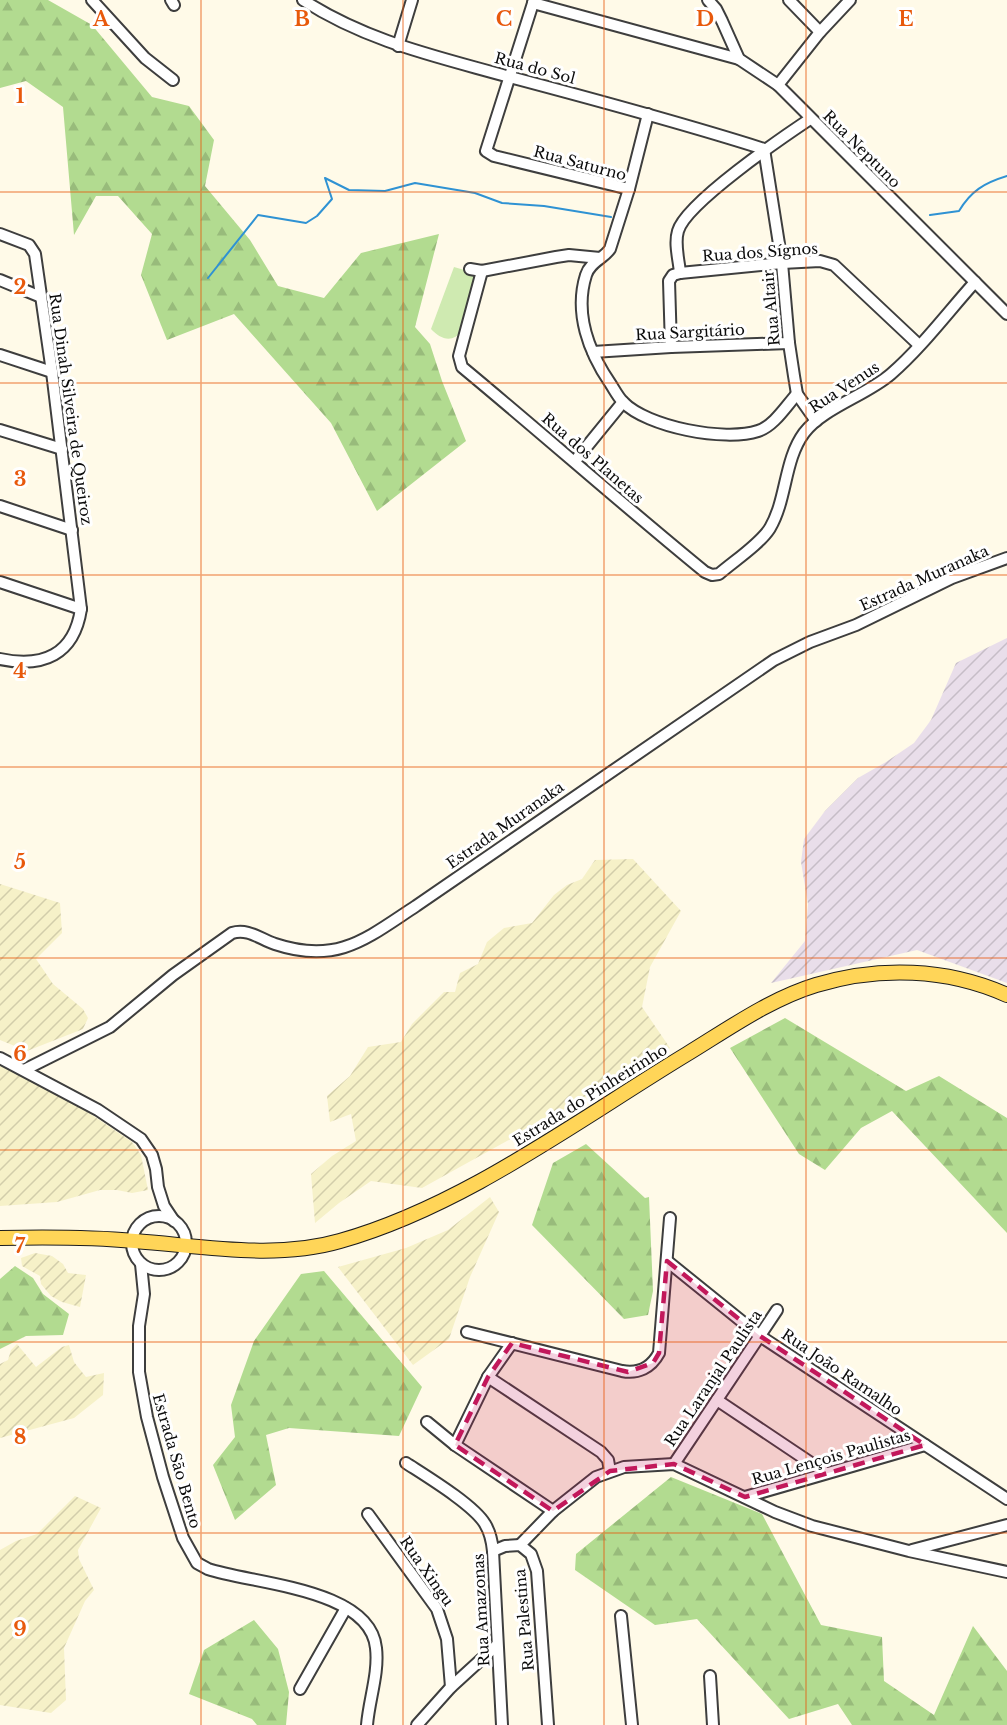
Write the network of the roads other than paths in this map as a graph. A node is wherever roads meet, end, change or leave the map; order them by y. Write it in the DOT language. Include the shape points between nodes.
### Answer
graph roads {
  1 [pos="92,0"];
  2 [pos="303,0"];
  3 [pos="412,0"];
  4 [pos="708,0"];
  5 [pos="789,0"];
  6 [pos="850,0"];
  7 [pos="534,1"];
  8 [pos="820,32"];
  9 [pos="398,46"];
  10 [pos="739,59"];
  11 [pos="508,76"];
  12 [pos="173,80"];
  13 [pos="778,85"];
  14 [pos="648,114"];
  15 [pos="810,118"];
  16 [pos="764,149"];
  17 [pos="629,189"];
  18 [pos="0,234"];
  19 [pos="600,258"];
  20 [pos="782,263"];
  21 [pos="470,269"];
  22 [pos="482,271"];
  23 [pos="680,273"];
  24 [pos="0,280"];
  25 [pos="975,282"];
  26 [pos="41,297"];
  27 [pos="1007,314"];
  28 [pos="789,343"];
  29 [pos="919,345"];
  30 [pos="671,347"];
  31 [pos="593,352"];
  32 [pos="0,355"];
  33 [pos="52,372"];
  34 [pos="797,394"];
  35 [pos="623,402"];
  36 [pos="816,421"];
  37 [pos="0,430"];
  38 [pos="62,449"];
  39 [pos="575,461"];
  40 [pos="0,506"];
  41 [pos="72,530"];
  42 [pos="1007,558"];
  43 [pos="705,573"];
  44 [pos="0,582"];
  45 [pos="81,609"];
  46 [pos="0,659"];
  47 [pos="1007,995"];
  48 [pos="0,1058"];
  49 [pos="24,1070"];
  50 [pos="158,1187"];
  51 [pos="152,1217"];
  52 [pos="670,1218"];
  53 [pos="174,1221"];
  54 [pos="0,1238"];
  55 [pos="132,1240"];
  56 [pos="186,1245"];
  57 [pos="667,1261"];
  58 [pos="141,1264"];
  59 [pos="165,1270"];
  60 [pos="144,1293"];
  61 [pos="777,1310"];
  62 [pos="467,1332"];
  63 [pos="760,1336"];
  64 [pos="512,1343"];
  65 [pos="488,1377"];
  66 [pos="717,1400"];
  67 [pos="427,1422"];
  68 [pos="455,1445"];
  69 [pos="925,1445"];
  70 [pos="406,1462"];
  71 [pos="674,1464"];
  72 [pos="610,1471"];
  73 [pos="826,1473"];
  74 [pos="745,1497"];
  75 [pos="1007,1499"];
  76 [pos="553,1511"];
  77 [pos="368,1514"];
  78 [pos="1007,1525"];
  79 [pos="520,1545"];
  80 [pos="493,1551"];
  81 [pos="909,1551"];
  82 [pos="1007,1572"];
  83 [pos="346,1608"];
  84 [pos="621,1616"];
  85 [pos="497,1645"];
  86 [pos="710,1676"];
  87 [pos="451,1687"];
  88 [pos="300,1689"];
  89 [pos="367,1725"];
  90 [pos="417,1725"];
  91 [pos="502,1725"];
  92 [pos="548,1725"];
  93 [pos="632,1725"];
  94 [pos="713,1725"];
  1 -- 12 [label="street" via="145,58"];
  2 -- 9 [label="street, Rua do Sol" via="342,24"];
  3 -- 9 [label="street"];
  4 -- 10 [label="street"];
  5 -- 8 [label="street"];
  6 -- 8 [label="street"];
  7 -- 10 [label="street"];
  7 -- 11 [label="street"];
  8 -- 13 [label="street"];
  9 -- 11 [label="street, Rua do Sol"];
  10 -- 13 [label="street, Rua Neptuno"];
  11 -- 14 [label="street, Rua do Sol"];
  11 -- 17 [label="street, Rua Saturno" via="487,153"];
  13 -- 15 [label="street, Rua Neptuno"];
  14 -- 16 [label="street, Rua do Sol"];
  14 -- 17 [label="street"];
  15 -- 16 [label="street"];
  15 -- 25 [label="street, Rua Neptuno"];
  16 -- 20 [label="street, Rua Altair"];
  16 -- 23 [label="street" via="684,220 677,235"];
  17 -- 19 [label="street, Rua Saturno" via="610,249"];
  18 -- 26 [label="street, Rua Dinah Silveira de Queiroz" via="32,249"];
  19 -- 22 [label="street" via="563,256"];
  19 -- 31 [label="street, Rua Saturno" via="586,273 583,296 583,322"];
  20 -- 23 [label="street, Rua dos Sígnos"];
  20 -- 28 [label="street, Rua Altair"];
  20 -- 29 [label="street, Rua dos Sígnos" via="820,261 834,265"];
  21 -- 22 [label="street"];
  22 -- 39 [label="street, Rua dos Planetas" via="459,357 462,367"];
  23 -- 30 [label="street" via="669,281"];
  24 -- 26 [label="street"];
  25 -- 27 [label="street, Rua Neptuno"];
  25 -- 29 [label="street, Rua Venus"];
  26 -- 33 [label="street, Rua Dinah Silveira de Queiroz"];
  28 -- 30 [label="street, Rua Sargitário"];
  28 -- 34 [label="street, Rua Altair"];
  29 -- 36 [label="street, Rua Venus" via="883,380"];
  30 -- 31 [label="street, Rua Sargitário"];
  31 -- 35 [label="street, Rua Saturno"];
  32 -- 33 [label="street"];
  33 -- 38 [label="street, Rua Dinah Silveira de Queiroz"];
  34 -- 35 [label="street" via="768,426 739,434 696,432 667,425"];
  34 -- 36 [label="street"];
  35 -- 39 [label="street"];
  36 -- 43 [label="street, Rua Venus" via="804,433 796,450 770,529 719,574"];
  37 -- 38 [label="street"];
  38 -- 41 [label="street, Rua Dinah Silveira de Queiroz"];
  39 -- 43 [label="street, Rua dos Planetas"];
  40 -- 41 [label="street"];
  41 -- 45 [label="street, Rua Dinah Silveira de Queiroz"];
  42 -- 49 [label="street, Estrada Muranaka" via="952,578 774,660 359,943 326,952 287,948 247,932 232,933 110,1027"];
  44 -- 45 [label="street"];
  45 -- 46 [label="street" via="70,642 56,654 38,662"];
  47 -- 56 [label="main road, Estrada do Pinheirinho" via="975,983 921,973 877,973 814,986 766,1006 533,1150 434,1206 340,1241 309,1247 267,1250"];
  48 -- 49 [label="street"];
  49 -- 50 [label="street" via="134,1133 152,1155"];
  50 -- 51 [label="street"];
  50 -- 53 [label="street"];
  51 -- 53 [label="street"];
  51 -- 55 [label="street" via="139,1226"];
  52 -- 57 [label="street"];
  53 -- 56 [label="street" via="181,1227"];
  54 -- 55 [label="main road, Estrada do Pinheirinho"];
  55 -- 56 [label="main road, Estrada do Pinheirinho"];
  55 -- 58 [label="street"];
  56 -- 59 [label="street" via="180,1261"];
  57 -- 63 [label="street, Rua João Ramalho"];
  57 -- 64 [label="street" via="659,1353 644,1369 622,1371"];
  58 -- 59 [label="street"];
  58 -- 60 [label="street, Estrada São Bento"];
  59 -- 60 [label="street"];
  60 -- 83 [label="street, Estrada São Bento" via="138,1349 143,1397 170,1499 191,1554 208,1569 281,1585"];
  61 -- 63 [label="street, Rua Laranjal Paulista"];
  62 -- 64 [label="street"];
  63 -- 66 [label="street, Rua Laranjal Paulista"];
  63 -- 69 [label="street, Rua João Ramalho"];
  64 -- 65 [label="street"];
  65 -- 68 [label="street"];
  65 -- 72 [label="street" via="601,1452"];
  66 -- 71 [label="street, Rua Laranjal Paulista"];
  66 -- 73 [label="street"];
  67 -- 68 [label="street"];
  68 -- 76 [label="street"];
  69 -- 73 [label="street, Rua Lençois Paulistas"];
  69 -- 75 [label="street, Rua João Ramalho"];
  70 -- 80 [label="street, Rua Amazonas" via="480,1517 491,1536"];
  71 -- 72 [label="street"];
  71 -- 74 [label="street"];
  72 -- 76 [label="street"];
  73 -- 74 [label="street, Rua Lençois Paulistas"];
  74 -- 81 [label="street" via="812,1526"];
  76 -- 79 [label="street"];
  77 -- 87 [label="street, Rua Xingu" via="444,1623"];
  78 -- 81 [label="street"];
  79 -- 80 [label="street"];
  79 -- 92 [label="street, Rua Palestina" via="531,1554 537,1571"];
  80 -- 85 [label="street, Rua Amazonas"];
  81 -- 82 [label="street"];
  83 -- 88 [label="street"];
  83 -- 89 [label="street, Estrada São Bento" via="368,1624 374,1634 376,1663"];
  84 -- 93 [label="street"];
  85 -- 87 [label="street"];
  85 -- 91 [label="street, Rua Amazonas"];
  86 -- 94 [label="street"];
  87 -- 90 [label="street"];
}
